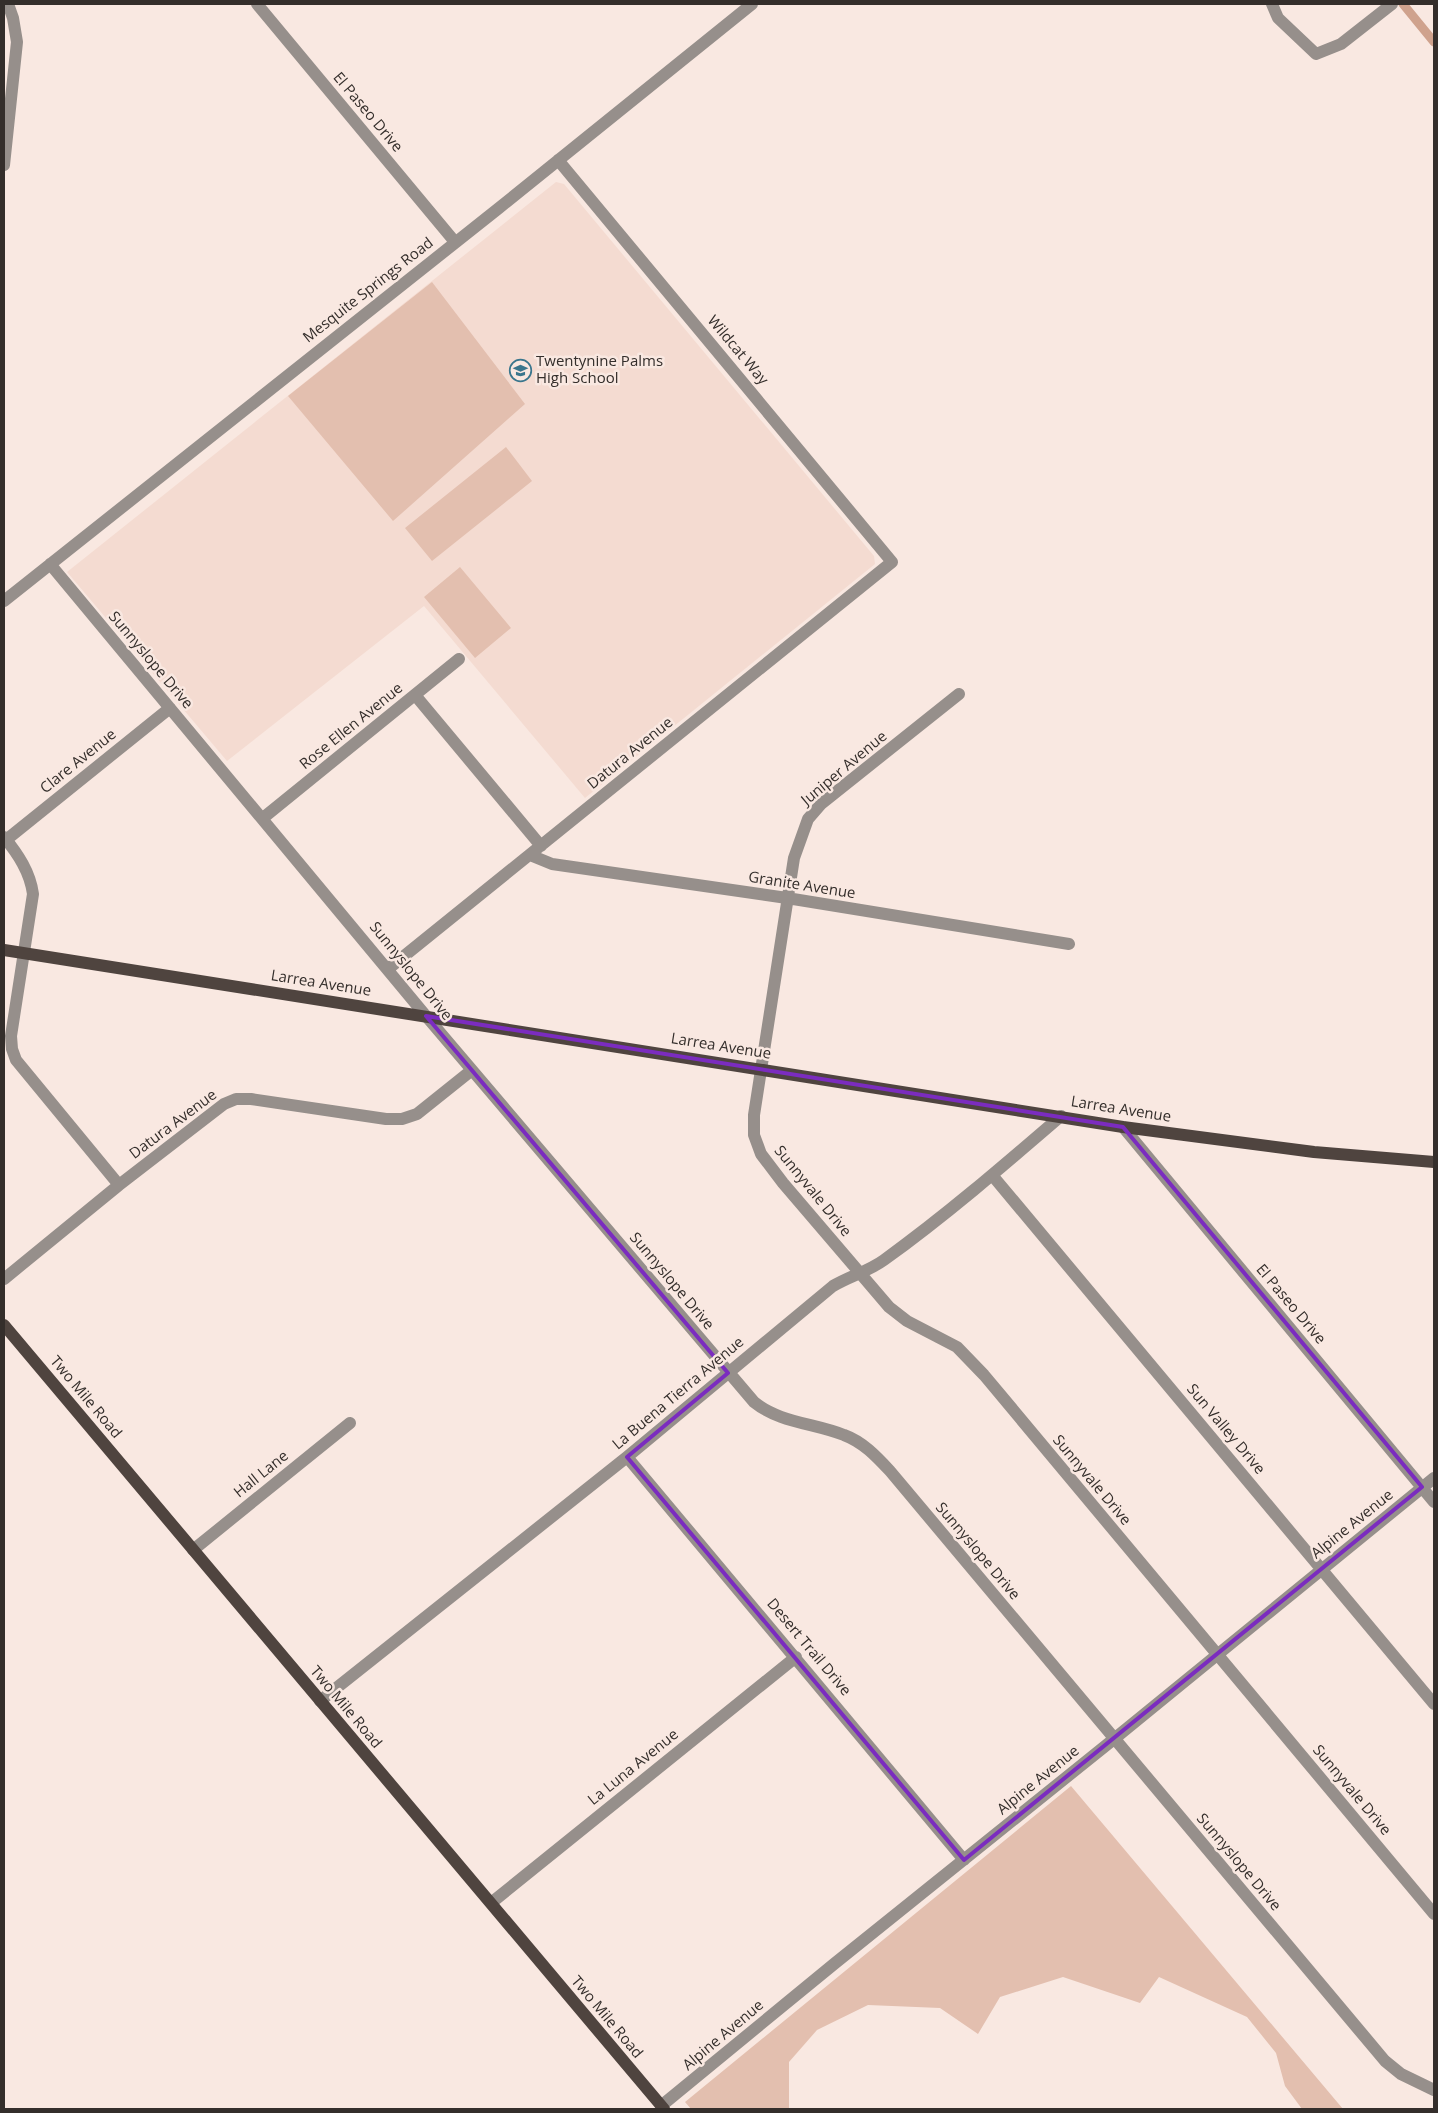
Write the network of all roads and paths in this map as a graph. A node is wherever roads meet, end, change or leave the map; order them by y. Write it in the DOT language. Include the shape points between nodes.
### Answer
graph roads {
  1 [pos="8,4"];
  2 [pos="257,4"];
  3 [pos="752,4"];
  4 [pos="1272,4"];
  5 [pos="1392,4"];
  6 [pos="558,160"];
  7 [pos="4,166"];
  8 [pos="454,242"];
  9 [pos="892,562"];
  10 [pos="50,564"];
  11 [pos="4,601"];
  12 [pos="459,659"];
  13 [pos="959,694"];
  14 [pos="415,695"];
  15 [pos="170,708"];
  16 [pos="263,818"];
  17 [pos="5,839"];
  18 [pos="541,846"];
  19 [pos="530,855"];
  20 [pos="787,898"];
  21 [pos="1069,944"];
  22 [pos="4,950"];
  23 [pos="23,953"];
  24 [pos="388,969"];
  25 [pos="426,1016"];
  26 [pos="761,1069"];
  27 [pos="472,1070"];
  28 [pos="1061,1116"];
  29 [pos="1123,1127"];
  30 [pos="1434,1162"];
  31 [pos="992,1175"];
  32 [pos="119,1185"];
  33 [pos="859,1272"];
  34 [pos="4,1279"];
  35 [pos="4,1325"];
  36 [pos="728,1373"];
  37 [pos="350,1423"];
  38 [pos="627,1457"];
  39 [pos="1434,1478"];
  40 [pos="1422,1487"];
  41 [pos="1434,1502"];
  42 [pos="193,1550"];
  43 [pos="1321,1569"];
  44 [pos="1217,1655"];
  45 [pos="796,1657"];
  46 [pos="320,1701"];
  47 [pos="1434,1704"];
  48 [pos="1114,1739"];
  49 [pos="964,1860"];
  50 [pos="490,1903"];
  51 [pos="1434,1914"];
  52 [pos="1434,2090"];
  53 [pos="663,2108"];
  1 -- 7 [label="street" via="17,42"];
  2 -- 8 [label="street, El Paseo Drive"];
  3 -- 6 [label="street, Mesquite Springs Road"];
  4 -- 5 [label="street" via="1278,18 1316,54 1341,44"];
  6 -- 8 [label="street, Mesquite Springs Road"];
  6 -- 9 [label="street, Wildcat Way"];
  8 -- 10 [label="street, Mesquite Springs Road"];
  9 -- 18 [label="street, Datura Avenue"];
  10 -- 11 [label="street, Mesquite Springs Road"];
  10 -- 15 [label="street, Sunnyslope Drive"];
  12 -- 14 [label="street, Rose Ellen Avenue"];
  13 -- 20 [label="street, Juniper Avenue" via="821,804 808,819 794,858"];
  14 -- 16 [label="street, Rose Ellen Avenue"];
  14 -- 18 [label="street"];
  15 -- 16 [label="street, Sunnyslope Drive"];
  15 -- 17 [label="street, Clare Avenue"];
  16 -- 24 [label="street, Sunnyslope Drive"];
  17 -- 23 [label="street" via="31,881 32,906"];
  18 -- 19 [label="street, Datura Avenue"];
  19 -- 20 [label="street, Granite Avenue" via="552,864"];
  19 -- 24 [label="street, Datura Avenue"];
  20 -- 21 [label="street, Granite Avenue"];
  20 -- 26 [label="street, Juniper Avenue"];
  22 -- 23 [label="main road, Larrea Avenue"];
  23 -- 25 [label="main road, Larrea Avenue"];
  23 -- 32 [label="street" via="12,1036 16,1060"];
  24 -- 25 [label="street, Sunnyslope Drive"];
  25 -- 26 [label="main road, Larrea Avenue"];
  25 -- 27 [label="street, Sunnyslope Drive"];
  26 -- 28 [label="main road, Larrea Avenue"];
  26 -- 33 [label="street, Sunnyvale Drive" via="754,1135 761,1154"];
  27 -- 32 [label="street, Datura Avenue" via="417,1114 402,1119 236,1099 212,1112"];
  27 -- 36 [label="street, Sunnyslope Drive"];
  28 -- 29 [label="main road, Larrea Avenue"];
  28 -- 31 [label="street, La Buena Tierra Avenue"];
  29 -- 30 [label="main road, Larrea Avenue" via="1305,1151"];
  29 -- 40 [label="street, El Paseo Drive"];
  31 -- 33 [label="street, La Buena Tierra Avenue" via="883,1261"];
  31 -- 43 [label="street, Sun Valley Drive"];
  32 -- 34 [label="street, Datura Avenue"];
  33 -- 36 [label="street, La Buena Tierra Avenue" via="833,1286"];
  33 -- 44 [label="street, Sunnyvale Drive" via="889,1307 957,1347"];
  35 -- 42 [label="main road, Two Mile Road"];
  36 -- 38 [label="street, La Buena Tierra Avenue"];
  36 -- 48 [label="street, Sunnyslope Drive" via="761,1408 788,1420 845,1435 870,1450"];
  37 -- 42 [label="street, Hall Lane"];
  38 -- 45 [label="street, Desert Trail Drive"];
  38 -- 46 [label="street, La Buena Tierra Avenue"];
  39 -- 40 [label="street, Alpine Avenue"];
  40 -- 41 [label="street, El Paseo Drive"];
  40 -- 43 [label="street, Alpine Avenue"];
  42 -- 46 [label="main road, Two Mile Road"];
  43 -- 44 [label="street, Alpine Avenue"];
  43 -- 47 [label="street, Sun Valley Drive"];
  44 -- 48 [label="street, Alpine Avenue"];
  44 -- 51 [label="street, Sunnyvale Drive"];
  45 -- 49 [label="street, Desert Trail Drive"];
  45 -- 50 [label="street, La Luna Avenue"];
  46 -- 50 [label="main road, Two Mile Road"];
  48 -- 49 [label="street, Alpine Avenue"];
  48 -- 52 [label="street, Sunnyslope Drive" via="1385,2061 1401,2074"];
  49 -- 53 [label="street, Alpine Avenue"];
  50 -- 53 [label="main road, Two Mile Road"];
}
